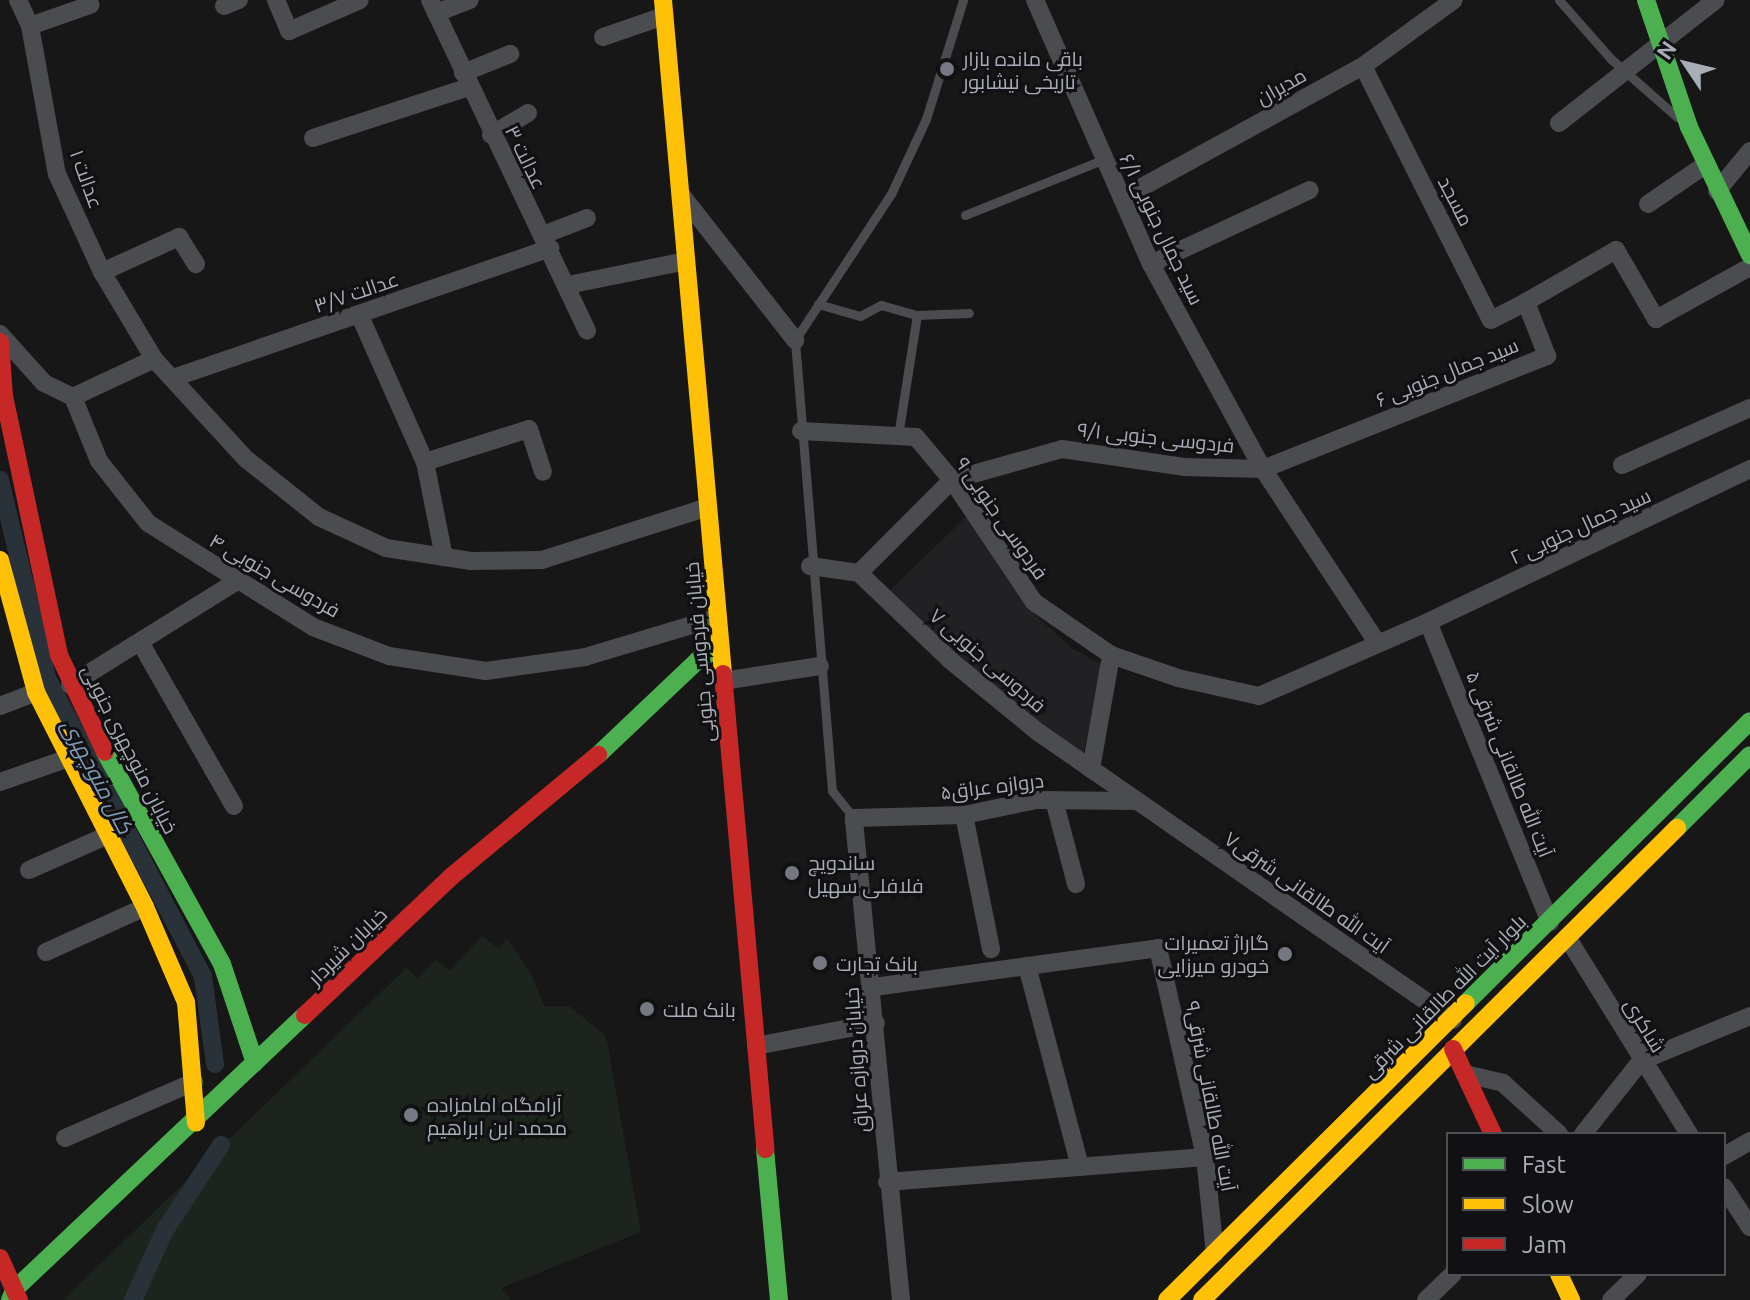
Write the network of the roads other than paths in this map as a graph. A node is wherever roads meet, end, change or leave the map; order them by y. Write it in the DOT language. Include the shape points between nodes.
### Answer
graph roads {
  1 [pos="18,0"];
  2 [pos="276,0"];
  3 [pos="360,0"];
  4 [pos="470,0"];
  5 [pos="963,0"];
  6 [pos="1035,0"];
  7 [pos="1454,0"];
  8 [pos="1559,0"];
  9 [pos="1646,0"];
  10 [pos="1716,0"];
  11 [pos="663,4"];
  12 [pos="90,5"];
  13 [pos="433,6"];
  14 [pos="30,26"];
  15 [pos="603,37"];
  16 [pos="1658,42"];
  17 [pos="510,54"];
  18 [pos="1363,66"];
  19 [pos="1625,70"];
  20 [pos="466,80"];
  21 [pos="528,113"];
  22 [pos="1559,123"];
  23 [pos="1689,127"];
  24 [pos="491,135"];
  25 [pos="313,138"];
  26 [pos="1750,151"];
  27 [pos="1104,159"];
  28 [pos="1705,165"];
  29 [pos="1310,190"];
  30 [pos="1717,191"];
  31 [pos="680,194"];
  32 [pos="1122,198"];
  33 [pos="1648,204"];
  34 [pos="965,215"];
  35 [pos="587,218"];
  36 [pos="546,242"];
  37 [pos="1750,255"];
  38 [pos="686,261"];
  39 [pos="196,264"];
  40 [pos="1151,264"];
  41 [pos="1750,267"];
  42 [pos="102,272"];
  43 [pos="568,285"];
  44 [pos="1526,302"];
  45 [pos="818,304"];
  46 [pos="969,313"];
  47 [pos="359,314"];
  48 [pos="917,315"];
  49 [pos="587,331"];
  50 [pos="0,334"];
  51 [pos="795,340"];
  52 [pos="0,342"];
  53 [pos="154,359"];
  54 [pos="176,377"];
  55 [pos="73,397"];
  56 [pos="1750,408"];
  57 [pos="801,431"];
  58 [pos="898,436"];
  59 [pos="425,462"];
  60 [pos="1622,465"];
  61 [pos="1263,469"];
  62 [pos="1750,469"];
  63 [pos="543,472"];
  64 [pos="952,480"];
  65 [pos="708,507"];
  66 [pos="444,557"];
  67 [pos="0,560"];
  68 [pos="810,566"];
  69 [pos="859,573"];
  70 [pos="237,581"];
  71 [pos="4,591"];
  72 [pos="718,617"];
  73 [pos="1428,622"];
  74 [pos="140,642"];
  75 [pos="1378,644"];
  76 [pos="720,647"];
  77 [pos="1111,655"];
  78 [pos="820,666"];
  79 [pos="723,681"];
  80 [pos="70,685"];
  81 [pos="36,692"];
  82 [pos="0,706"];
  83 [pos="1750,721"];
  84 [pos="1750,755"];
  85 [pos="66,759"];
  86 [pos="1091,769"];
  87 [pos="0,782"];
  88 [pos="1054,800"];
  89 [pos="1136,801"];
  90 [pos="234,806"];
  91 [pos="964,815"];
  92 [pos="854,818"];
  93 [pos="106,836"];
  94 [pos="29,870"];
  95 [pos="1076,884"];
  96 [pos="145,907"];
  97 [pos="1550,922"];
  98 [pos="1567,937"];
  99 [pos="991,949"];
  100 [pos="46,952"];
  101 [pos="1027,966"];
  102 [pos="874,987"];
  103 [pos="1750,1016"];
  104 [pos="1453,1020"];
  105 [pos="876,1023"];
  106 [pos="756,1046"];
  107 [pos="1453,1049"];
  108 [pos="1641,1061"];
  109 [pos="255,1063"];
  110 [pos="1465,1074"];
  111 [pos="194,1082"];
  112 [pos="196,1123"];
  113 [pos="1492,1132"];
  114 [pos="1557,1132"];
  115 [pos="1585,1132"];
  116 [pos="1688,1132"];
  117 [pos="65,1138"];
  118 [pos="1750,1141"];
  119 [pos="1726,1155"];
  120 [pos="1205,1157"];
  121 [pos="1080,1167"];
  122 [pos="887,1182"];
  123 [pos="1726,1191"];
  124 [pos="1750,1227"];
  125 [pos="1215,1253"];
  126 [pos="0,1258"];
  127 [pos="1451,1276"];
  128 [pos="1560,1276"];
  129 [pos="1636,1276"];
  130 [pos="11,1296"];
  131 [pos="779,1300"];
  132 [pos="901,1300"];
  133 [pos="1167,1300"];
  134 [pos="1202,1300"];
  135 [pos="1426,1300"];
  136 [pos="1571,1300"];
  137 [pos="1611,1300"];
  1 -- 14 [label="street, عدالت ۱"];
  2 -- 3 [label="street" via="289,31"];
  4 -- 13 [label="street"];
  5 -- 45 [label="lane" via="926,119 891,194"];
  6 -- 27 [label="street, سید جمال جنوبی ۶/۱"];
  7 -- 18 [label="street, مدیران"];
  8 -- 19 [label="lane"];
  9 -- 16 [label="main road"];
  10 -- 16 [label="street"];
  11 -- 15 [label="street"];
  11 -- 31 [label="main road, خیابان فردوسی جنوبی"];
  12 -- 14 [label="street"];
  13 -- 20 [label="street, عدالت ۳"];
  14 -- 42 [label="street, عدالت ۱" via="57,174"];
  16 -- 19 [label="street"];
  16 -- 23 [label="main road"];
  17 -- 20 [label="street"];
  18 -- 32 [label="street, مدیران"];
  18 -- 44 [label="street, مسجد" via="1491,320"];
  19 -- 22 [label="street"];
  19 -- 23 [label="lane"];
  20 -- 24 [label="street, عدالت ۳"];
  20 -- 25 [label="street"];
  21 -- 24 [label="street"];
  23 -- 28 [label="main road"];
  24 -- 36 [label="street, عدالت ۳"];
  26 -- 30 [label="street"];
  27 -- 32 [label="street, سید جمال جنوبی ۶/۱"];
  27 -- 34 [label="lane"];
  28 -- 30 [label="main road"];
  28 -- 33 [label="street"];
  29 -- 40 [label="street"];
  30 -- 37 [label="main road"];
  31 -- 38 [label="main road, خیابان فردوسی جنوبی"];
  31 -- 51 [label="street"];
  32 -- 40 [label="street, سید جمال جنوبی ۶/۱"];
  35 -- 36 [label="street, عدالت ۳/۷"];
  36 -- 43 [label="street, عدالت ۳"];
  36 -- 47 [label="street, عدالت ۳/۷"];
  38 -- 43 [label="street"];
  38 -- 65 [label="main road, خیابان فردوسی جنوبی"];
  39 -- 42 [label="street" via="179,237"];
  40 -- 61 [label="street, سید جمال جنوبی ۶/۱"];
  41 -- 44 [label="street" via="1656,319 1616,250"];
  42 -- 53 [label="street, عدالت ۱"];
  43 -- 49 [label="street, عدالت ۳"];
  44 -- 61 [label="street, سید جمال جنوبی ۶" via="1547,356"];
  45 -- 48 [label="lane" via="860,316 881,305"];
  45 -- 51 [label="lane"];
  46 -- 48 [label="lane"];
  47 -- 54 [label="street, عدالت ۳/۷"];
  47 -- 59 [label="street"];
  48 -- 58 [label="lane"];
  50 -- 55 [label="street" via="44,383"];
  51 -- 57 [label="lane"];
  52 -- 80 [label="main road, خیابان منوچهری جنوبی" via="4,396 59,655"];
  53 -- 54 [label="street, عدالت ۱"];
  53 -- 55 [label="street"];
  54 -- 66 [label="street, عدالت ۱" via="246,459 319,517 386,548"];
  55 -- 70 [label="street, فردوسی جنوبی ۴" via="99,461 148,523"];
  56 -- 60 [label="street"];
  57 -- 58 [label="street, فردوسی جنوبی ۹"];
  57 -- 68 [label="lane"];
  58 -- 64 [label="street, فردوسی جنوبی ۹" via="916,437"];
  59 -- 63 [label="street" via="529,429"];
  59 -- 66 [label="street"];
  61 -- 64 [label="street, فردوسی جنوبی ۹/۱" via="1184,467 1062,449"];
  61 -- 75 [label="street, سید جمال جنوبی ۶/۱"];
  62 -- 73 [label="street, سید جمال جنوبی ۲"];
  64 -- 69 [label="street"];
  64 -- 77 [label="street, فردوسی جنوبی ۹" via="1034,602"];
  65 -- 66 [label="street, عدالت ۱" via="542,560"];
  65 -- 72 [label="main road, خیابان فردوسی جنوبی"];
  67 -- 71 [label="main road"];
  68 -- 69 [label="street"];
  68 -- 78 [label="lane"];
  69 -- 86 [label="street, فردوسی جنوبی ۷" via="950,660"];
  70 -- 72 [label="street, فردوسی جنوبی ۴" via="313,627 389,656 486,671 585,657"];
  70 -- 74 [label="street"];
  71 -- 81 [label="main road"];
  72 -- 76 [label="main road, خیابان فردوسی جنوبی"];
  73 -- 75 [label="street, فردوسی جنوبی ۹"];
  73 -- 97 [label="street, آیت الله طالقانی شرقی ۵"];
  74 -- 80 [label="street"];
  74 -- 90 [label="street"];
  75 -- 77 [label="street, فردوسی جنوبی ۹" via="1259,696 1178,678"];
  76 -- 79 [label="main road, خیابان فردوسی جنوبی"];
  76 -- 109 [label="main road, خیابان شیردار" via="698,660 586,766 452,876"];
  77 -- 86 [label="street"];
  78 -- 79 [label="street"];
  78 -- 92 [label="lane" via="832,791"];
  79 -- 106 [label="main road, خیابان فردوسی جنوبی"];
  80 -- 109 [label="main road, خیابان منوچهری جنوبی" via="133,809 222,964"];
  81 -- 82 [label="street"];
  81 -- 85 [label="main road"];
  83 -- 97 [label="main road, بلوار آیت الله طالقانی شرقی"];
  84 -- 98 [label="main road"];
  85 -- 87 [label="street"];
  85 -- 93 [label="main road"];
  86 -- 89 [label="street, فردوسی جنوبی ۷"];
  88 -- 89 [label="street, دروازه عراق۵"];
  88 -- 91 [label="street, دروازه عراق۵"];
  88 -- 95 [label="street"];
  89 -- 104 [label="street, آیت الله طالقانی شرقی۷"];
  91 -- 92 [label="street, دروازه عراق۵"];
  91 -- 99 [label="street"];
  92 -- 102 [label="street, خیابان دروازه عراق"];
  93 -- 94 [label="street"];
  93 -- 96 [label="main road"];
  96 -- 100 [label="street"];
  96 -- 111 [label="main road" via="186,1002"];
  97 -- 104 [label="main road, بلوار آیت الله طالقانی شرقی"];
  98 -- 107 [label="main road"];
  98 -- 108 [label="street, شاکری"];
  101 -- 102 [label="street"];
  101 -- 120 [label="street, آیت الله طالقانی شرقی۹" via="1158,948"];
  101 -- 121 [label="street"];
  102 -- 105 [label="street, خیابان دروازه عراق"];
  103 -- 108 [label="street"];
  104 -- 125 [label="main road, بلوار آیت الله طالقانی شرقی"];
  105 -- 106 [label="street"];
  105 -- 122 [label="street, خیابان دروازه عراق"];
  106 -- 131 [label="main road, خیابان فردوسی جنوبی"];
  107 -- 110 [label="main road"];
  107 -- 134 [label="main road"];
  108 -- 115 [label="street"];
  108 -- 116 [label="street, شاکری"];
  109 -- 112 [label="main road, خیابان شیردار"];
  110 -- 113 [label="main road"];
  110 -- 114 [label="street" via="1503,1083"];
  111 -- 112 [label="main road"];
  111 -- 117 [label="street"];
  112 -- 130 [label="main road, خیابان شیردار"];
  118 -- 119 [label="street"];
  120 -- 121 [label="street"];
  120 -- 125 [label="street, آیت الله طالقانی شرقی۹"];
  121 -- 122 [label="street"];
  122 -- 132 [label="street, خیابان دروازه عراق"];
  123 -- 124 [label="street"];
  125 -- 133 [label="main road, بلوار آیت الله طالقانی شرقی"];
  126 -- 130 [label="main road"];
  127 -- 135 [label="street"];
  128 -- 136 [label="main road"];
  129 -- 137 [label="street"];
}
